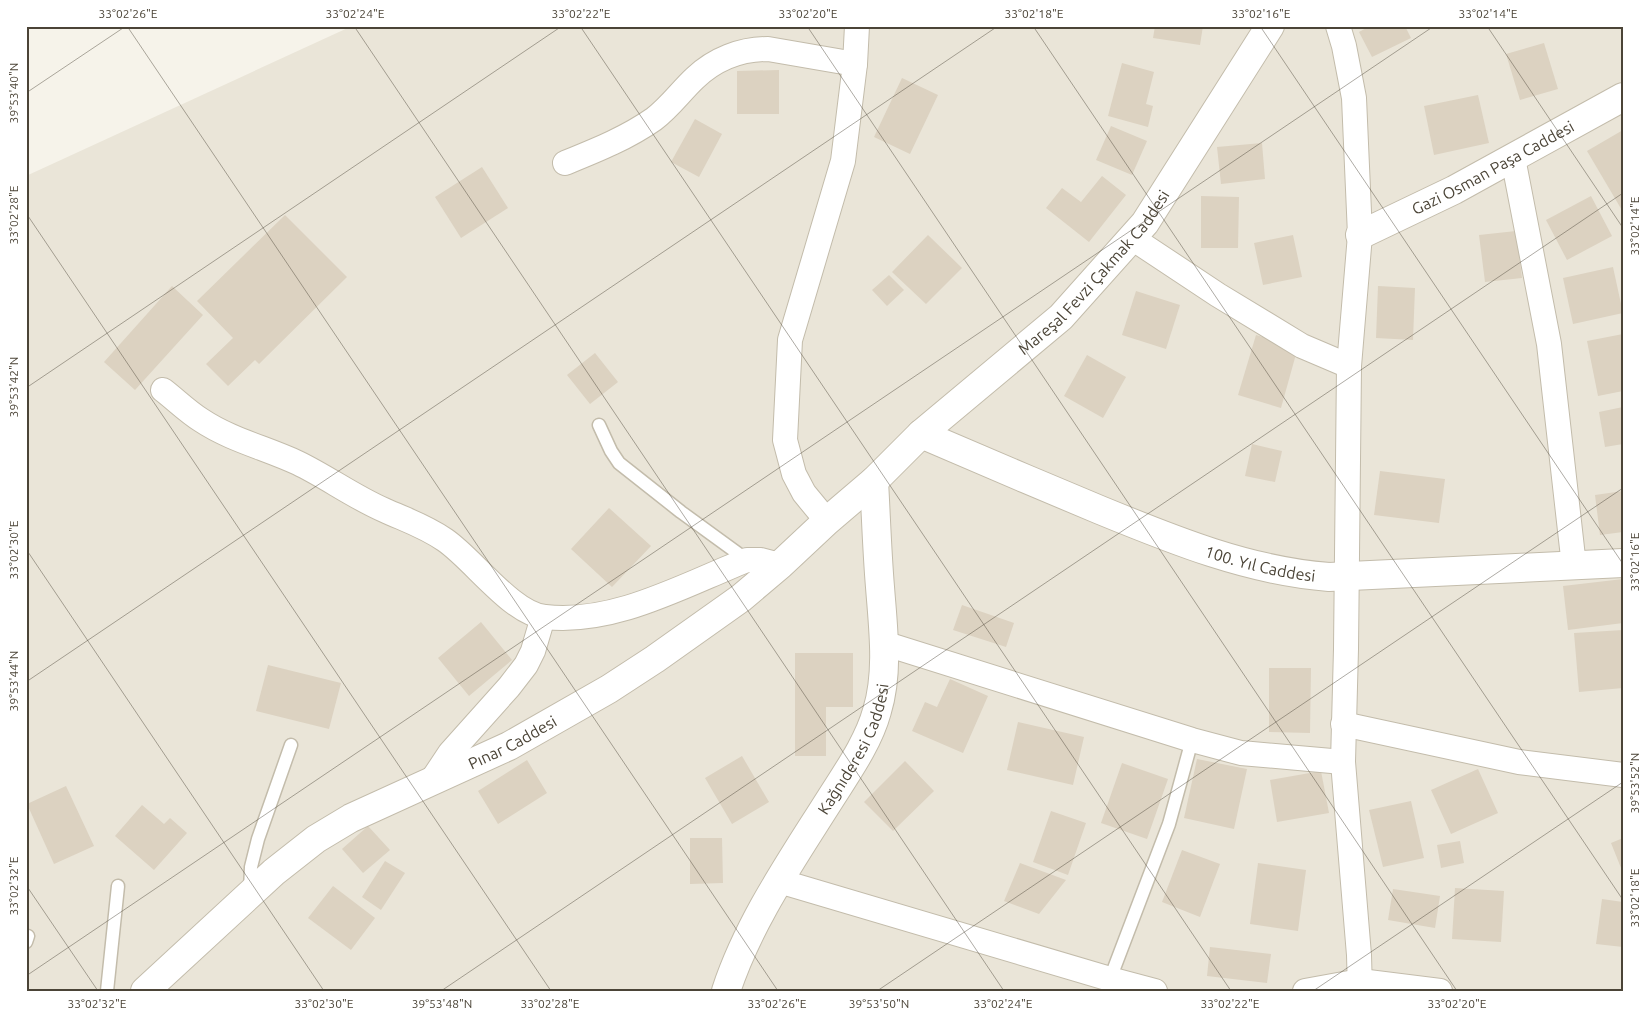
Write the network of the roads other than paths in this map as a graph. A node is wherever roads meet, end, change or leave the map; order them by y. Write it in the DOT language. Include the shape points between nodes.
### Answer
graph roads {
  1 [pos="857,26"];
  2 [pos="1270,26"];
  3 [pos="1338,26"];
  4 [pos="856,64"];
  5 [pos="1623,97"];
  6 [pos="1513,158"];
  7 [pos="565,163"];
  8 [pos="1360,235"];
  9 [pos="1132,238"];
  10 [pos="1349,366"];
  11 [pos="163,390"];
  12 [pos="599,425"];
  13 [pos="921,434"];
  14 [pos="874,481"];
  15 [pos="827,521"];
  16 [pos="747,560"];
  17 [pos="1623,563"];
  18 [pos="780,565"];
  19 [pos="1574,566"];
  20 [pos="1346,576"];
  21 [pos="543,617"];
  22 [pos="883,643"];
  23 [pos="1344,724"];
  24 [pos="1192,740"];
  25 [pos="291,745"];
  26 [pos="1343,762"];
  27 [pos="1623,775"];
  28 [pos="430,783"];
  29 [pos="779,881"];
  30 [pos="118,886"];
  31 [pos="250,894"];
  32 [pos="1110,979"];
  33 [pos="1360,986"];
  34 [pos="107,991"];
  35 [pos="145,991"];
  36 [pos="726,991"];
  37 [pos="1154,991"];
  38 [pos="1305,991"];
  39 [pos="1440,991"];
  1 -- 4 [label="street"];
  2 -- 9 [label="street, Mareşal Fevzi Çakmak Caddesi" via="1145,223"];
  3 -- 8 [label="street" via="1354,98"];
  4 -- 7 [label="street" via="768,49 732,54 694,78 656,117 634,132 607,147"];
  4 -- 15 [label="street" via="843,161 790,340 785,440 794,474 804,493"];
  5 -- 6 [label="street, Gazi Osman Paşa Caddesi"];
  6 -- 8 [label="street, Gazi Osman Paşa Caddesi"];
  6 -- 19 [label="street" via="1549,344"];
  8 -- 10 [label="street"];
  9 -- 10 [label="street" via="1302,346"];
  9 -- 13 [label="street, Mareşal Fevzi Çakmak Caddesi" via="1061,317"];
  10 -- 20 [label="street"];
  11 -- 21 [label="street" via="216,429 298,463 363,500 420,524 464,556 521,608"];
  12 -- 16 [label="lane" via="611,451 628,472"];
  13 -- 14 [label="street, Mareşal Fevzi Çakmak Caddesi"];
  13 -- 20 [label="street, 100. Yıl Caddesi" via="1148,530 1236,561 1301,575"];
  14 -- 15 [label="street, Pınar Caddesi"];
  14 -- 22 [label="street, Kağnıderesi Caddesi"];
  15 -- 18 [label="street, Pınar Caddesi"];
  16 -- 18 [label="street"];
  16 -- 21 [label="street" via="604,614"];
  17 -- 19 [label="street, 100. Yıl Caddesi"];
  18 -- 28 [label="street, Pınar Caddesi" via="741,598 609,689 510,746"];
  19 -- 20 [label="street, 100. Yıl Caddesi"];
  20 -- 23 [label="street"];
  21 -- 28 [label="street" via="534,651 526,666 450,753"];
  22 -- 24 [label="street"];
  22 -- 29 [label="street, Kağnıderesi Caddesi" via="882,684 877,712 865,741"];
  23 -- 26 [label="street"];
  23 -- 27 [label="street" via="1519,762"];
  24 -- 26 [label="street" via="1241,753"];
  24 -- 32 [label="lane" via="1169,824"];
  25 -- 31 [label="lane" via="258,839 251,867"];
  26 -- 33 [label="street"];
  28 -- 31 [label="street, Pınar Caddesi" via="351,818 316,839"];
  29 -- 32 [label="street"];
  29 -- 36 [label="street, Kağnıderesi Caddesi" via="750,934"];
  30 -- 34 [label="lane"];
  31 -- 35 [label="street, Pınar Caddesi"];
  32 -- 37 [label="street"];
  33 -- 38 [label="street"];
  33 -- 39 [label="street"];
}
